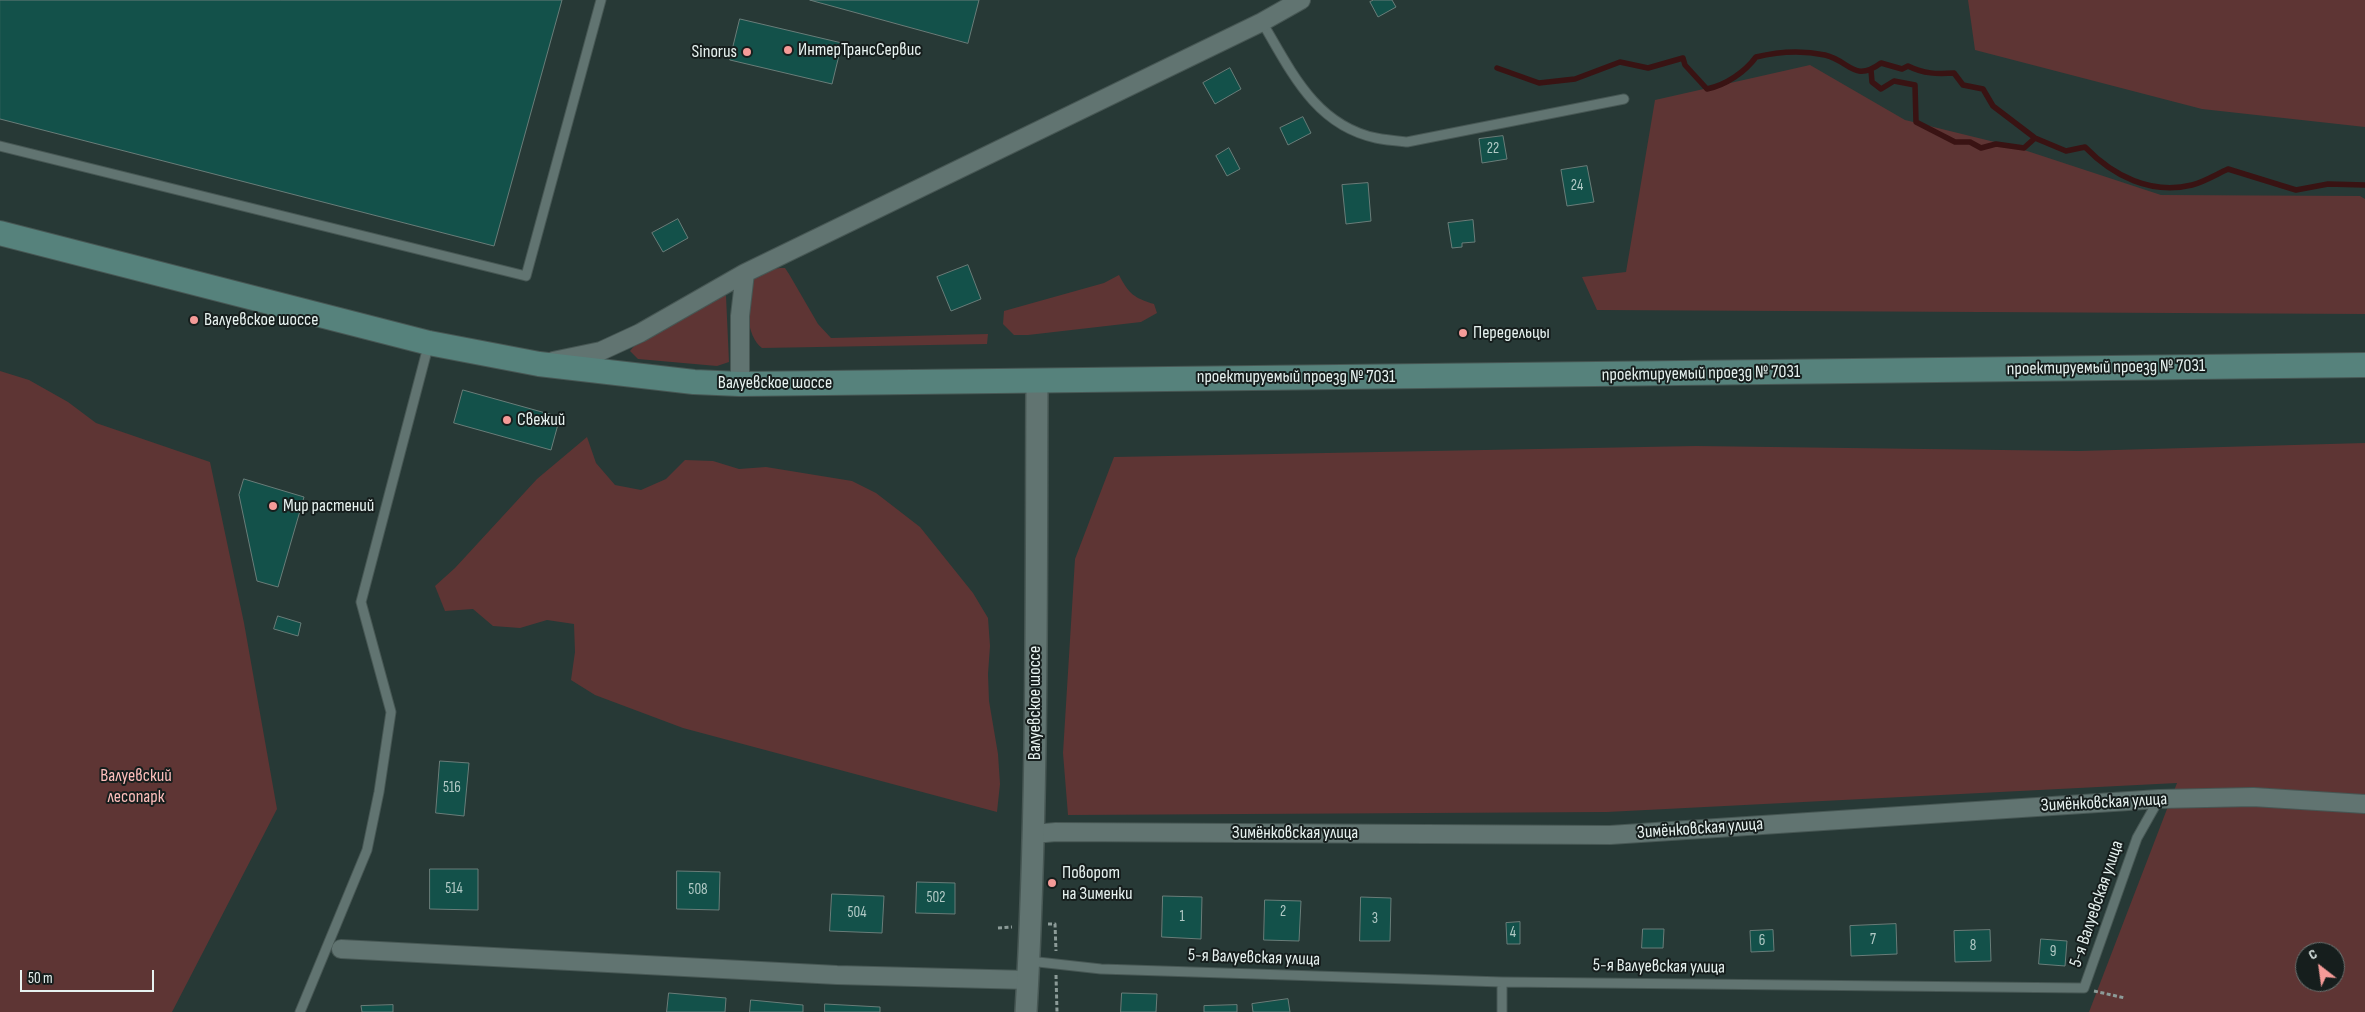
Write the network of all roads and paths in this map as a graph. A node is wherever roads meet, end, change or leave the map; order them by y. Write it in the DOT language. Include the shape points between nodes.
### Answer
graph roads {
  1 [pos="601,0"];
  2 [pos="1301,0"];
  3 [pos="1262,22"];
  4 [pos="1624,99"];
  5 [pos="0,146"];
  6 [pos="0,233"];
  7 [pos="745,273"];
  8 [pos="429,343"];
  9 [pos="539,364"];
  10 [pos="2365,366"];
  11 [pos="1037,380"];
  12 [pos="740,384"];
  13 [pos="2159,799"];
  14 [pos="2365,804"];
  15 [pos="1034,834"];
  16 [pos="341,949"];
  17 [pos="1029,971"];
  18 [pos="1502,982"];
  19 [pos="2084,988"];
  20 [pos="2125,998"];
  21 [pos="300,1012"];
  22 [pos="1026,1012"];
  23 [pos="1502,1012"];
  1 -- 5 [label="lane" via="526,276"];
  2 -- 3 [label="street"];
  3 -- 4 [label="lane" via="1309,98 1347,128 1376,138 1407,142"];
  3 -- 7 [label="street"];
  6 -- 8 [label="main road, Валуевское шоссе"];
  7 -- 9 [label="street" via="640,333 600,351"];
  7 -- 12 [label="street" via="740,316"];
  8 -- 9 [label="main road, Валуевское шоссе"];
  8 -- 21 [label="lane" via="361,602 391,712 379,792 367,850"];
  9 -- 12 [label="main road, Валуевское шоссе" via="694,382"];
  10 -- 11 [label="main road, проектируемый проезд № 7031"];
  11 -- 12 [label="main road, Валуевское шоссе"];
  11 -- 15 [label="street, Валуевское шоссе"];
  13 -- 14 [label="street, Зимёнковская улица" via="2253,797"];
  13 -- 15 [label="street, Зимёнковская улица" via="1610,835"];
  13 -- 19 [label="lane, 5-я Валуевская улица" via="2137,838"];
  15 -- 17 [label="street, Валуевское шоссе"];
  16 -- 17 [label="street" via="837,975"];
  17 -- 18 [label="lane, 5-я Валуевская улица" via="1101,969"];
  17 -- 22 [label="street, Валуевское шоссе"];
  18 -- 19 [label="lane, 5-я Валуевская улица"];
  18 -- 23 [label="lane"];
  19 -- 20 [label="path"];
}
